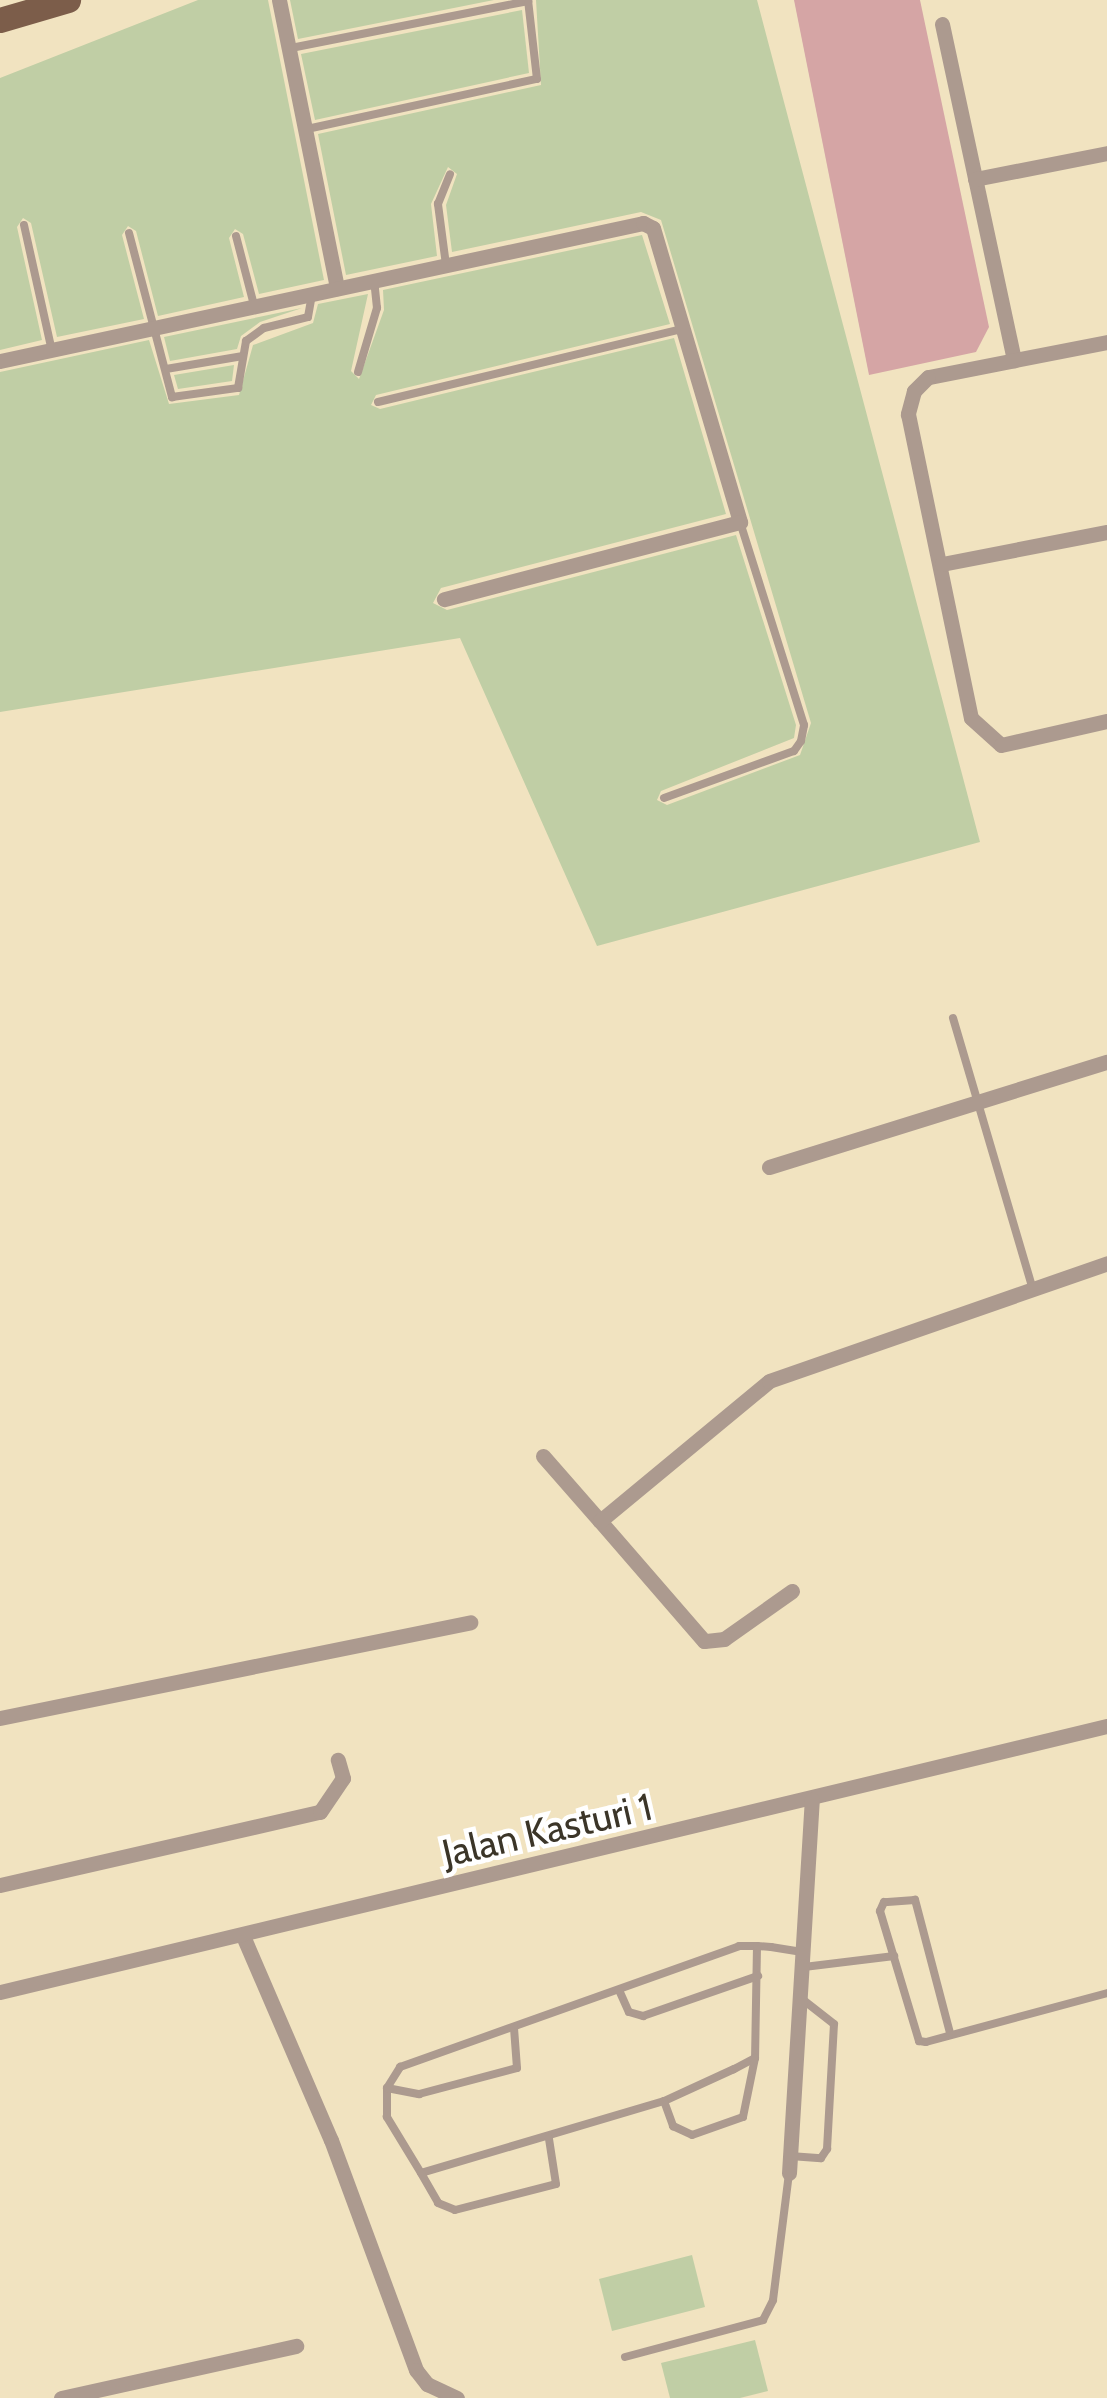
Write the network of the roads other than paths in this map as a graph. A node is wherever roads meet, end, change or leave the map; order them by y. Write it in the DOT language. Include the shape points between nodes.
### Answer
graph roads {
  1 [pos="68,0"];
  2 [pos="279,0"];
  3 [pos="528,0"];
  4 [pos="0,20"];
  5 [pos="942,24"];
  6 [pos="291,48"];
  7 [pos="307,129"];
  8 [pos="1107,153"];
  9 [pos="450,174"];
  10 [pos="975,180"];
  11 [pos="24,225"];
  12 [pos="130,234"];
  13 [pos="236,236"];
  14 [pos="446,265"];
  15 [pos="374,280"];
  16 [pos="338,288"];
  17 [pos="312,294"];
  18 [pos="254,307"];
  19 [pos="681,329"];
  20 [pos="155,330"];
  21 [pos="1107,342"];
  22 [pos="52,352"];
  23 [pos="243,356"];
  24 [pos="1014,360"];
  25 [pos="0,361"];
  26 [pos="166,369"];
  27 [pos="358,372"];
  28 [pos="378,402"];
  29 [pos="740,522"];
  30 [pos="1107,532"];
  31 [pos="942,564"];
  32 [pos="444,599"];
  33 [pos="1107,721"];
  34 [pos="664,798"];
  35 [pos="953,1018"];
  36 [pos="1107,1062"];
  37 [pos="977,1102"];
  38 [pos="770,1167"];
  39 [pos="1107,1263"];
  40 [pos="1032,1288"];
  41 [pos="542,1456"];
  42 [pos="600,1521"];
  43 [pos="792,1591"];
  44 [pos="470,1622"];
  45 [pos="0,1718"];
  46 [pos="1107,1726"];
  47 [pos="338,1760"];
  48 [pos="812,1800"];
  49 [pos="0,1885"];
  50 [pos="242,1936"];
  51 [pos="757,1946"];
  52 [pos="894,1956"];
  53 [pos="805,1960"];
  54 [pos="758,1976"];
  55 [pos="620,1990"];
  56 [pos="0,1992"];
  57 [pos="1107,1993"];
  58 [pos="802,1999"];
  59 [pos="514,2028"];
  60 [pos="950,2034"];
  61 [pos="754,2058"];
  62 [pos="387,2088"];
  63 [pos="664,2101"];
  64 [pos="549,2139"];
  65 [pos="790,2156"];
  66 [pos="421,2174"];
  67 [pos="788,2174"];
  68 [pos="296,2346"];
  69 [pos="625,2357"];
  70 [pos="61,2398"];
  71 [pos="457,2398"];
  1 -- 4 [label="main road"];
  2 -- 6 [label="street"];
  3 -- 6 [label="lane"];
  3 -- 7 [label="lane" via="536,79"];
  5 -- 10 [label="street"];
  6 -- 7 [label="street"];
  7 -- 16 [label="street"];
  8 -- 10 [label="street"];
  9 -- 14 [label="lane" via="438,204"];
  10 -- 24 [label="street"];
  11 -- 22 [label="lane"];
  12 -- 20 [label="lane"];
  13 -- 18 [label="lane"];
  14 -- 15 [label="street"];
  14 -- 19 [label="street" via="643,223 658,240"];
  15 -- 16 [label="street"];
  15 -- 27 [label="lane" via="377,308"];
  16 -- 17 [label="street"];
  17 -- 18 [label="street"];
  17 -- 23 [label="lane" via="312,314 259,330 246,341"];
  18 -- 20 [label="street"];
  19 -- 28 [label="lane"];
  19 -- 29 [label="street"];
  20 -- 22 [label="street"];
  20 -- 26 [label="lane"];
  21 -- 24 [label="street"];
  22 -- 25 [label="street"];
  23 -- 26 [label="lane"];
  23 -- 26 [label="lane" via="243,381 230,394 172,397"];
  24 -- 31 [label="street" via="928,377 914,391 908,414"];
  29 -- 32 [label="street"];
  29 -- 34 [label="lane" via="804,725 801,740 794,751"];
  30 -- 31 [label="street"];
  31 -- 33 [label="street" via="971,718 985,736 1000,745"];
  35 -- 37 [label="lane"];
  36 -- 37 [label="street"];
  37 -- 38 [label="street"];
  37 -- 40 [label="lane"];
  39 -- 40 [label="street"];
  40 -- 42 [label="street" via="769,1381"];
  41 -- 42 [label="street"];
  42 -- 43 [label="street" via="704,1641 724,1639"];
  44 -- 45 [label="street"];
  46 -- 48 [label="street, Jalan Kasturi 1"];
  47 -- 49 [label="street" via="343,1778 320,1812"];
  48 -- 50 [label="street, Jalan Kasturi 1"];
  48 -- 53 [label="street"];
  50 -- 56 [label="street, Jalan Kasturi 1"];
  50 -- 71 [label="street" via="330,2140 416,2370 427,2384"];
  51 -- 53 [label="lane"];
  51 -- 54 [label="lane"];
  51 -- 55 [label="lane" via="739,1946"];
  52 -- 53 [label="lane"];
  52 -- 60 [label="lane" via="915,2038 926,2042"];
  52 -- 60 [label="lane" via="881,1906 908,1896 915,1900"];
  53 -- 58 [label="street"];
  54 -- 55 [label="lane" via="643,2016 629,2012"];
  54 -- 61 [label="lane"];
  55 -- 59 [label="lane"];
  57 -- 60 [label="lane"];
  58 -- 65 [label="street"];
  58 -- 65 [label="lane" via="834,2024 828,2149 821,2158"];
  59 -- 62 [label="lane" via="400,2067"];
  59 -- 62 [label="lane" via="517,2068 419,2094"];
  61 -- 63 [label="lane"];
  61 -- 63 [label="lane" via="743,2117 692,2136 672,2126"];
  62 -- 66 [label="lane" via="387,2118"];
  63 -- 64 [label="lane"];
  64 -- 66 [label="lane"];
  64 -- 66 [label="lane" via="556,2184 454,2210 438,2202"];
  65 -- 67 [label="street"];
  67 -- 69 [label="lane" via="770,2311 762,2320"];
  68 -- 70 [label="street"];
}
